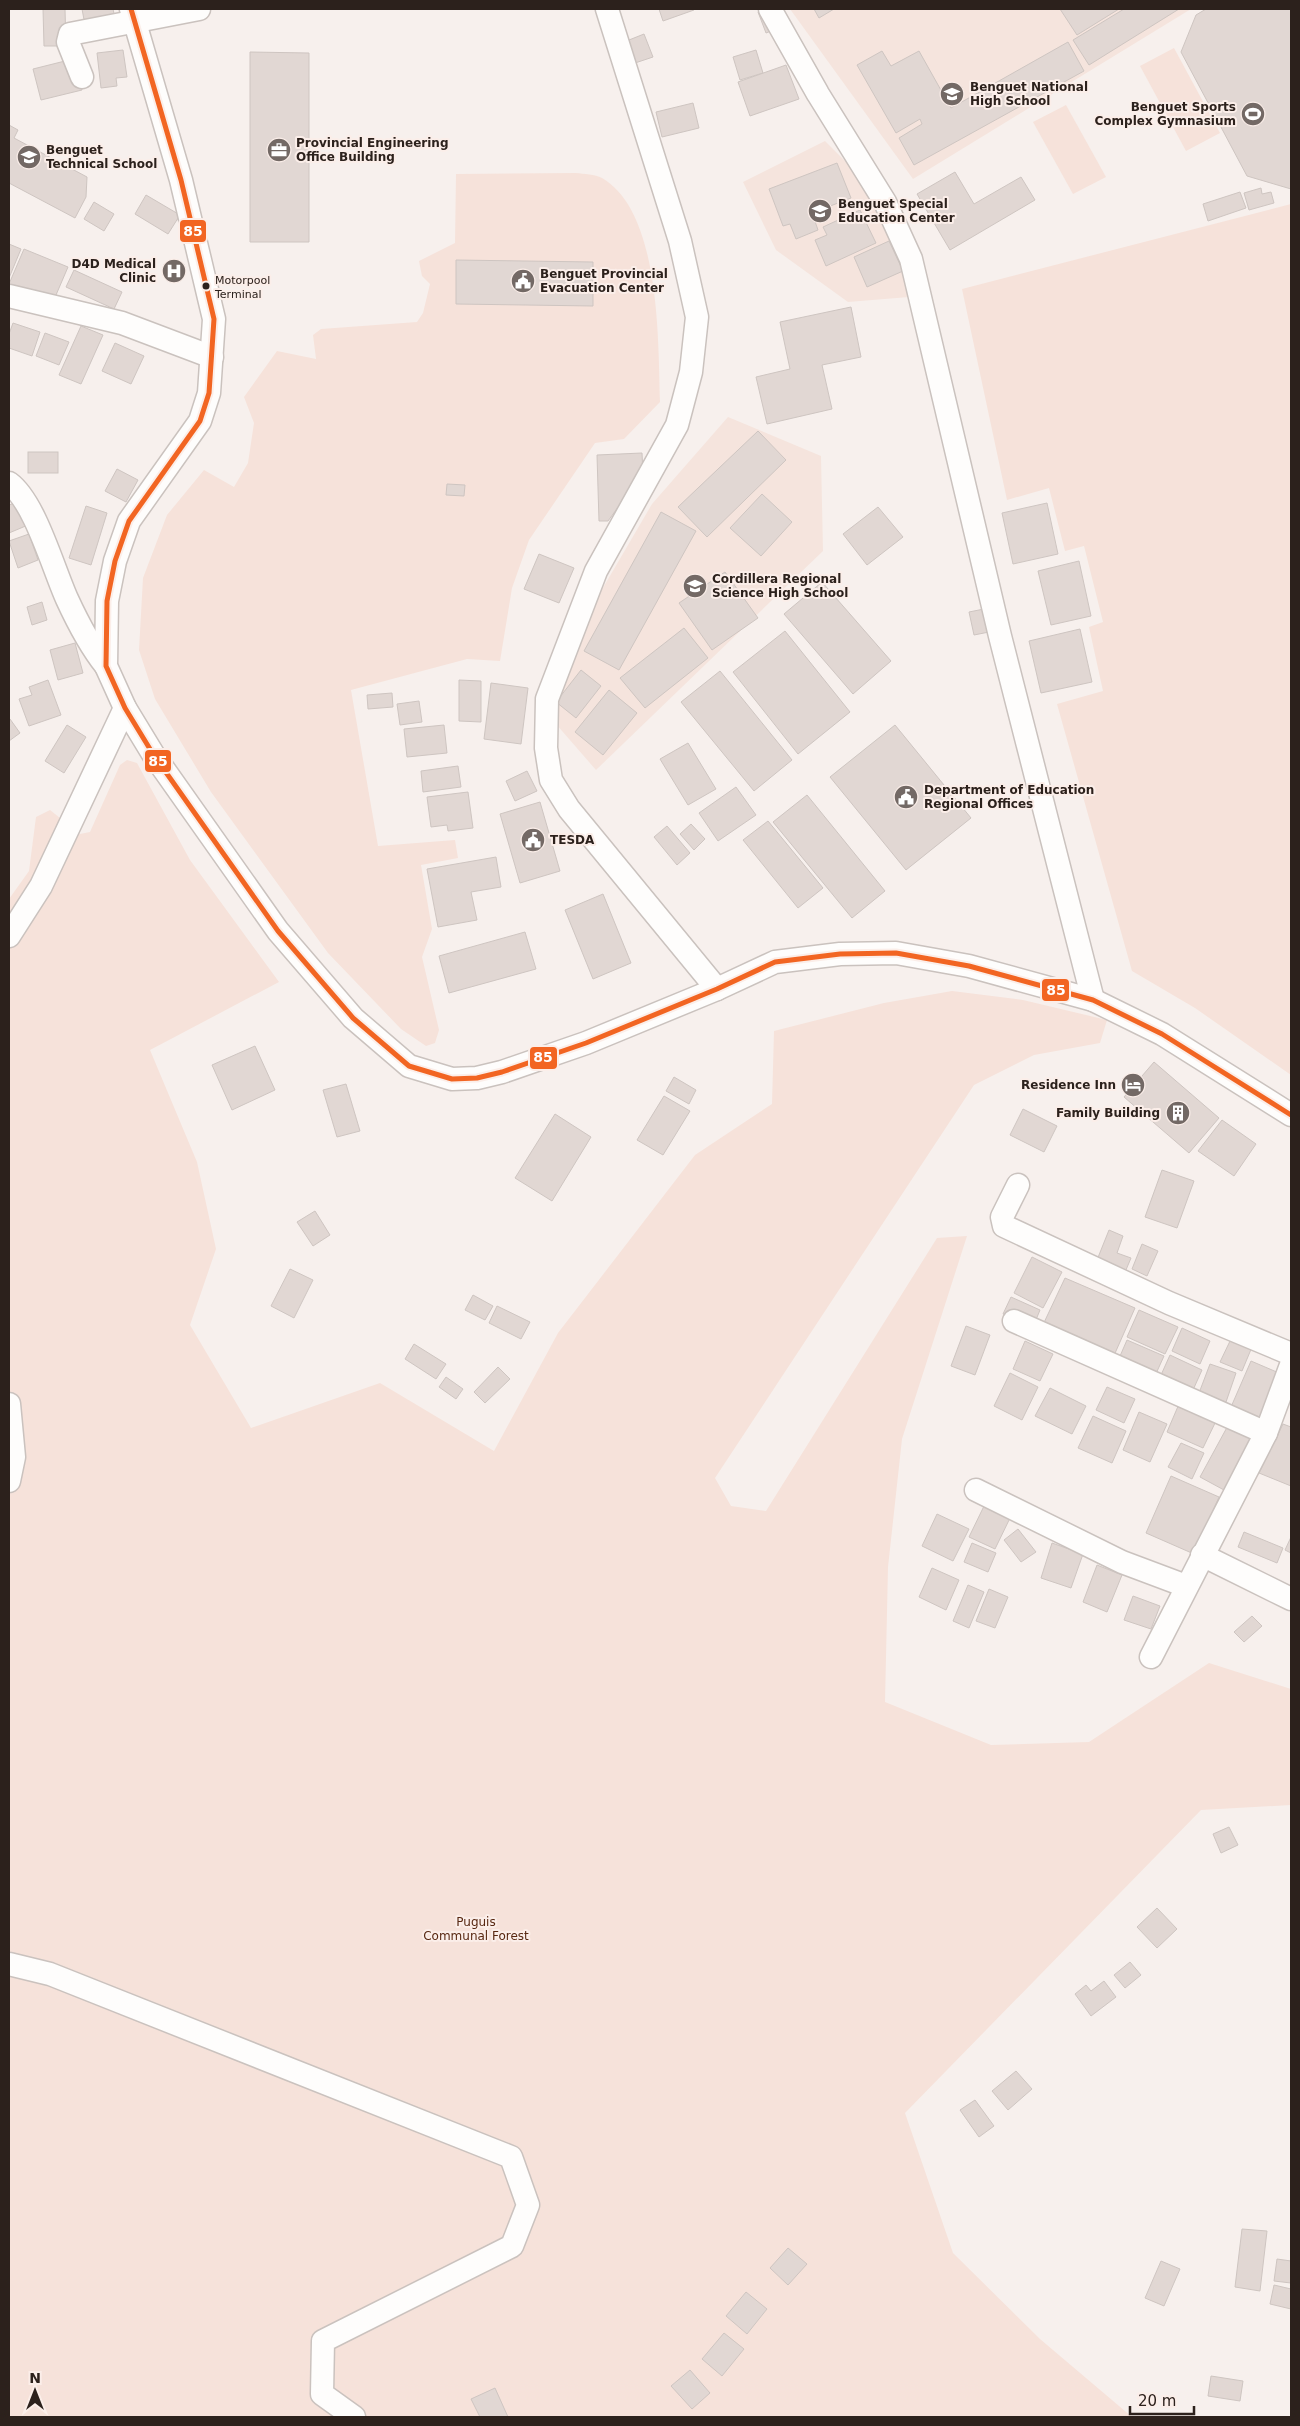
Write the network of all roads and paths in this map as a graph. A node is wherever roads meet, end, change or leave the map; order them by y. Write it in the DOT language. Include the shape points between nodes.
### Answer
graph roads {
  1 [pos="200,9"];
  2 [pos="607,9"];
  3 [pos="770,9"];
  4 [pos="132,16"];
  5 [pos="82,77"];
  6 [pos="9,296"];
  7 [pos="212,357"];
  8 [pos="9,483"];
  9 [pos="106,666"];
  10 [pos="124,708"];
  11 [pos="9,936"];
  12 [pos="717,990"];
  13 [pos="1092,1000"];
  14 [pos="1291,1115"];
  15 [pos="1018,1185"];
  16 [pos="1014,1321"];
  17 [pos="1291,1354"];
  18 [pos="1291,1366"];
  19 [pos="9,1404"];
  20 [pos="1266,1433"];
  21 [pos="9,1481"];
  22 [pos="976,1490"];
  23 [pos="1202,1555"];
  24 [pos="1186,1586"];
  25 [pos="1291,1600"];
  26 [pos="1151,1657"];
  27 [pos="9,1964"];
  28 [pos="354,2417"];
  1 -- 4 [label="street"];
  2 -- 12 [label="street" via="680,241 697,317 691,372 677,425 596,571 547,699 546,748 551,780 569,809"];
  3 -- 13 [label="street" via="885,202 911,259 1000,636"];
  4 -- 5 [label="street" via="70,34 68,42"];
  4 -- 7 [label="street" via="197,245 214,318"];
  6 -- 7 [label="street" via="122,324"];
  7 -- 9 [label="street" via="209,393 200,421 129,521 120,545 108,601"];
  8 -- 9 [label="street" via="17,489 31,512 68,601 92,648"];
  9 -- 10 [label="street"];
  10 -- 11 [label="street" via="42,886"];
  10 -- 12 [label="street" via="278,931 353,1018 409,1066 452,1079 502,1072 586,1044"];
  12 -- 13 [label="street" via="775,962 840,954 896,953 969,966"];
  13 -- 14 [label="street" via="1162,1034"];
  15 -- 17 [label="street" via="1002,1217 1004,1226 1169,1303"];
  16 -- 20 [label="street"];
  18 -- 20 [label="street"];
  19 -- 21 [label="street" via="14,1457"];
  20 -- 23 [label="street"];
  22 -- 24 [label="street" via="1122,1562"];
  23 -- 24 [label="street"];
  23 -- 25 [label="street"];
  24 -- 26 [label="street"];
  27 -- 28 [label="street" via="50,1974 511,2157 528,2205 512,2246 323,2341 322,2394"];
}
